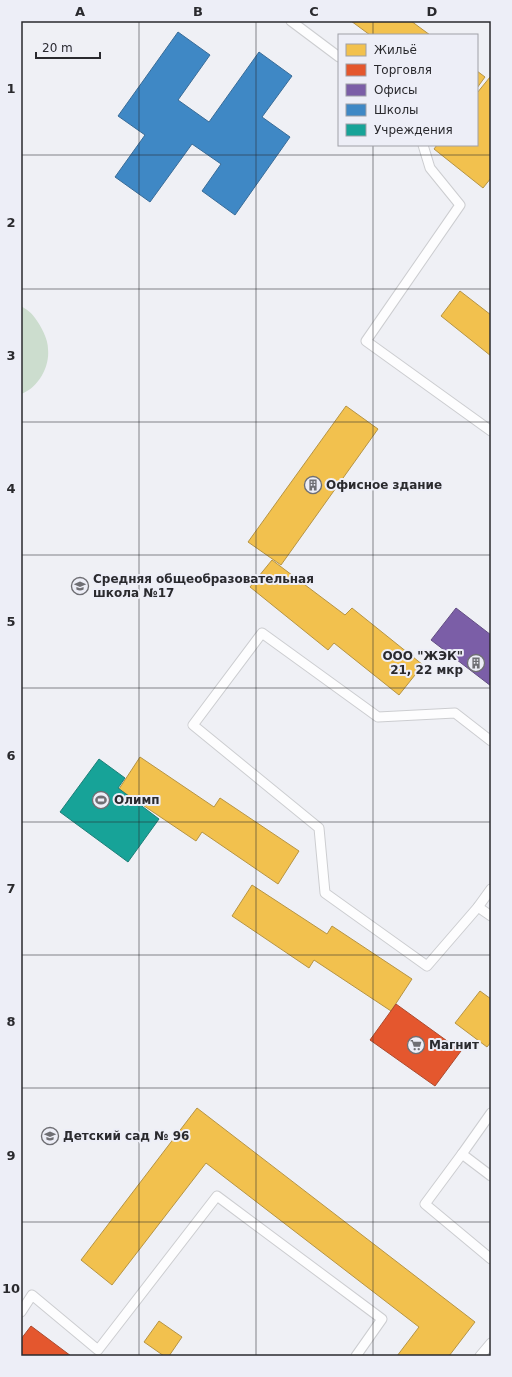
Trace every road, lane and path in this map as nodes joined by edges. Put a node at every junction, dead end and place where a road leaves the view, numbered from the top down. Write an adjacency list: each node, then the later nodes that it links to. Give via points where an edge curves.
1 (291, 21): 2 (lane)
2 (338, 56)
3 (423, 146): 4 (lane, via 430,168 460,205 366,341)
4 (491, 431)
5 (491, 742): 7 (lane, via 455,713 378,718 262,633 193,725 319,828 325,893 427,966)
6 (491, 889): 7 (lane)
7 (478, 907): 8 (lane)
8 (491, 916)
9 (491, 1114): 10 (lane)
10 (462, 1154): 11 (lane); 12 (lane, via 425,1204)
11 (491, 1176)
12 (491, 1259)
13 (21, 1312): 15 (lane, via 32,1295 98,1350 217,1196 382,1319)
14 (491, 1343): 16 (lane)
15 (356, 1356)
16 (480, 1356)

